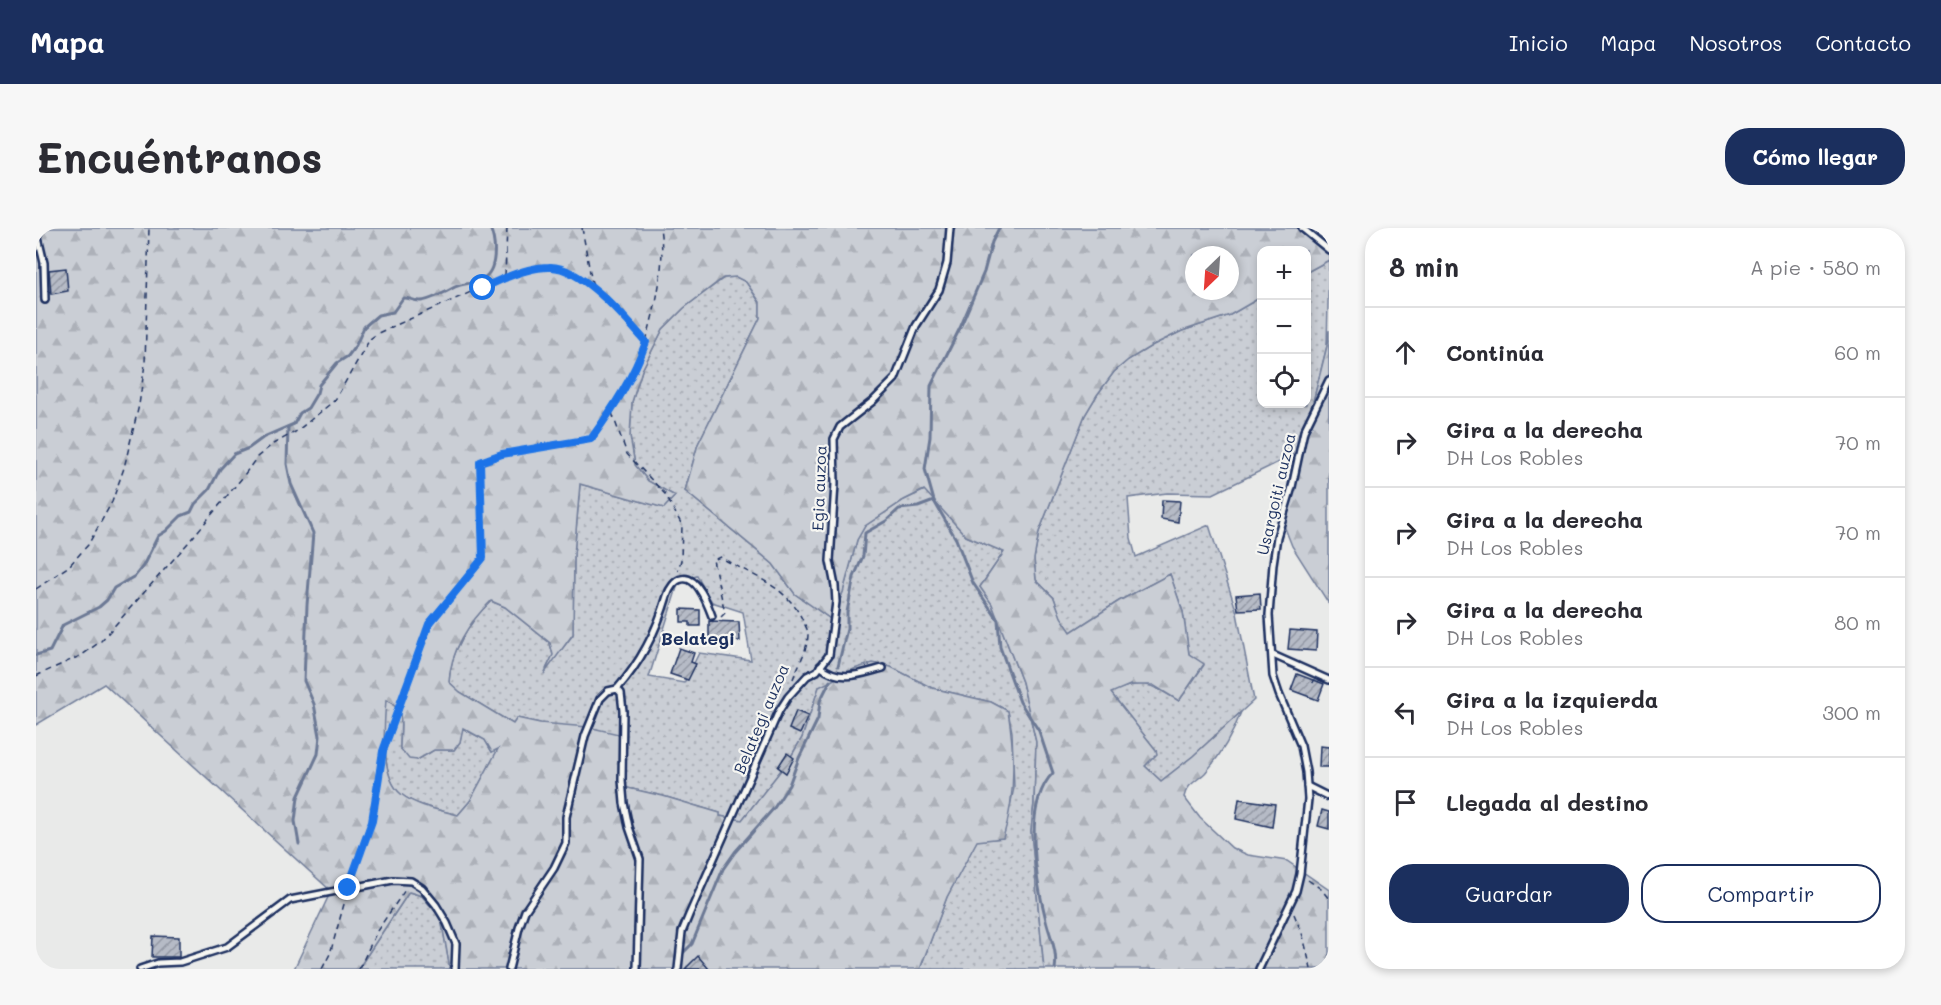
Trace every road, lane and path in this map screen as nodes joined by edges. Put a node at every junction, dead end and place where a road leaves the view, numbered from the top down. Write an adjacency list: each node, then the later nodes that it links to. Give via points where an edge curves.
1 (149, 228): 16 (path, via 146,364 124,468 107,512 88,545 69,566)
2 (507, 228): 9 (path)
3 (582, 228): 10 (path)
4 (660, 228): 12 (path, via 658,294)
5 (950, 228): 19 (lane, Egia auzoa, via 947,263 939,290 916,326 895,379 840,427 834,439 830,561 836,602 829,655)
6 (1302, 228): 8 (lane)
7 (36, 229): 11 (lane, via 44,262)
8 (1329, 250)
9 (505, 277): 10 (path, via 550,266 567,269); 21 (path, via 370,339 335,399 297,431 257,456 188,543 101,641 82,655)
10 (593, 290): 12 (path, via 614,305)
11 (45, 300)
12 (646, 342): 14 (path, via 636,370)
13 (1329, 380): 18 (lane, Usargoiti auzoa, via 1304,431 1277,537 1269,615)
14 (611, 412): 15 (path, via 627,454 664,494 682,525 681,560); 30 (path, via 591,439 502,454 480,462 483,558 429,624 383,751 372,821)
15 (674, 584): 17 (lane, via 681,579 689,580 698,588); 24 (lane, via 641,659)
16 (36, 589)
17 (712, 616): 23 (path, Belategi auzoa, via 719,618 725,613 713,560 720,557 763,579 789,598 808,633)
18 (1273, 655): 22 (lane); 26 (lane, Usargoiti auzoa, via 1273,676 1301,746)
19 (820, 666): 20 (lane, via 827,672 849,677); 25 (lane, Egia auzoa)
20 (883, 668)
21 (36, 676)
22 (1329, 680)
23 (792, 681)
24 (617, 689): 37 (lane, via 600,699 585,736 567,817 566,843 525,911); 38 (lane, via 623,711 624,803 640,859)
25 (788, 697): 39 (lane, Belategi auzoa, via 682,932)
26 (1307, 786): 27 (lane); 28 (lane, Usargoiti auzoa)
27 (1329, 797)
28 (1300, 874): 31 (path); 32 (lane, Usargoiti auzoa)
29 (411, 881): 30 (lane); 35 (path, via 377,931); 36 (lane, via 422,888 447,923 456,944)
30 (348, 888): 33 (lane, via 290,900 227,947 180,962); 34 (path, via 330,954)
31 (1329, 899)
32 (1290, 905): 40 (lane, Usargoiti auzoa); 41 (path)
33 (140, 969)
34 (322, 969)
35 (359, 969)
36 (455, 969)
37 (509, 969)
38 (637, 969)
39 (678, 969)
40 (1259, 969)
41 (1311, 969)

